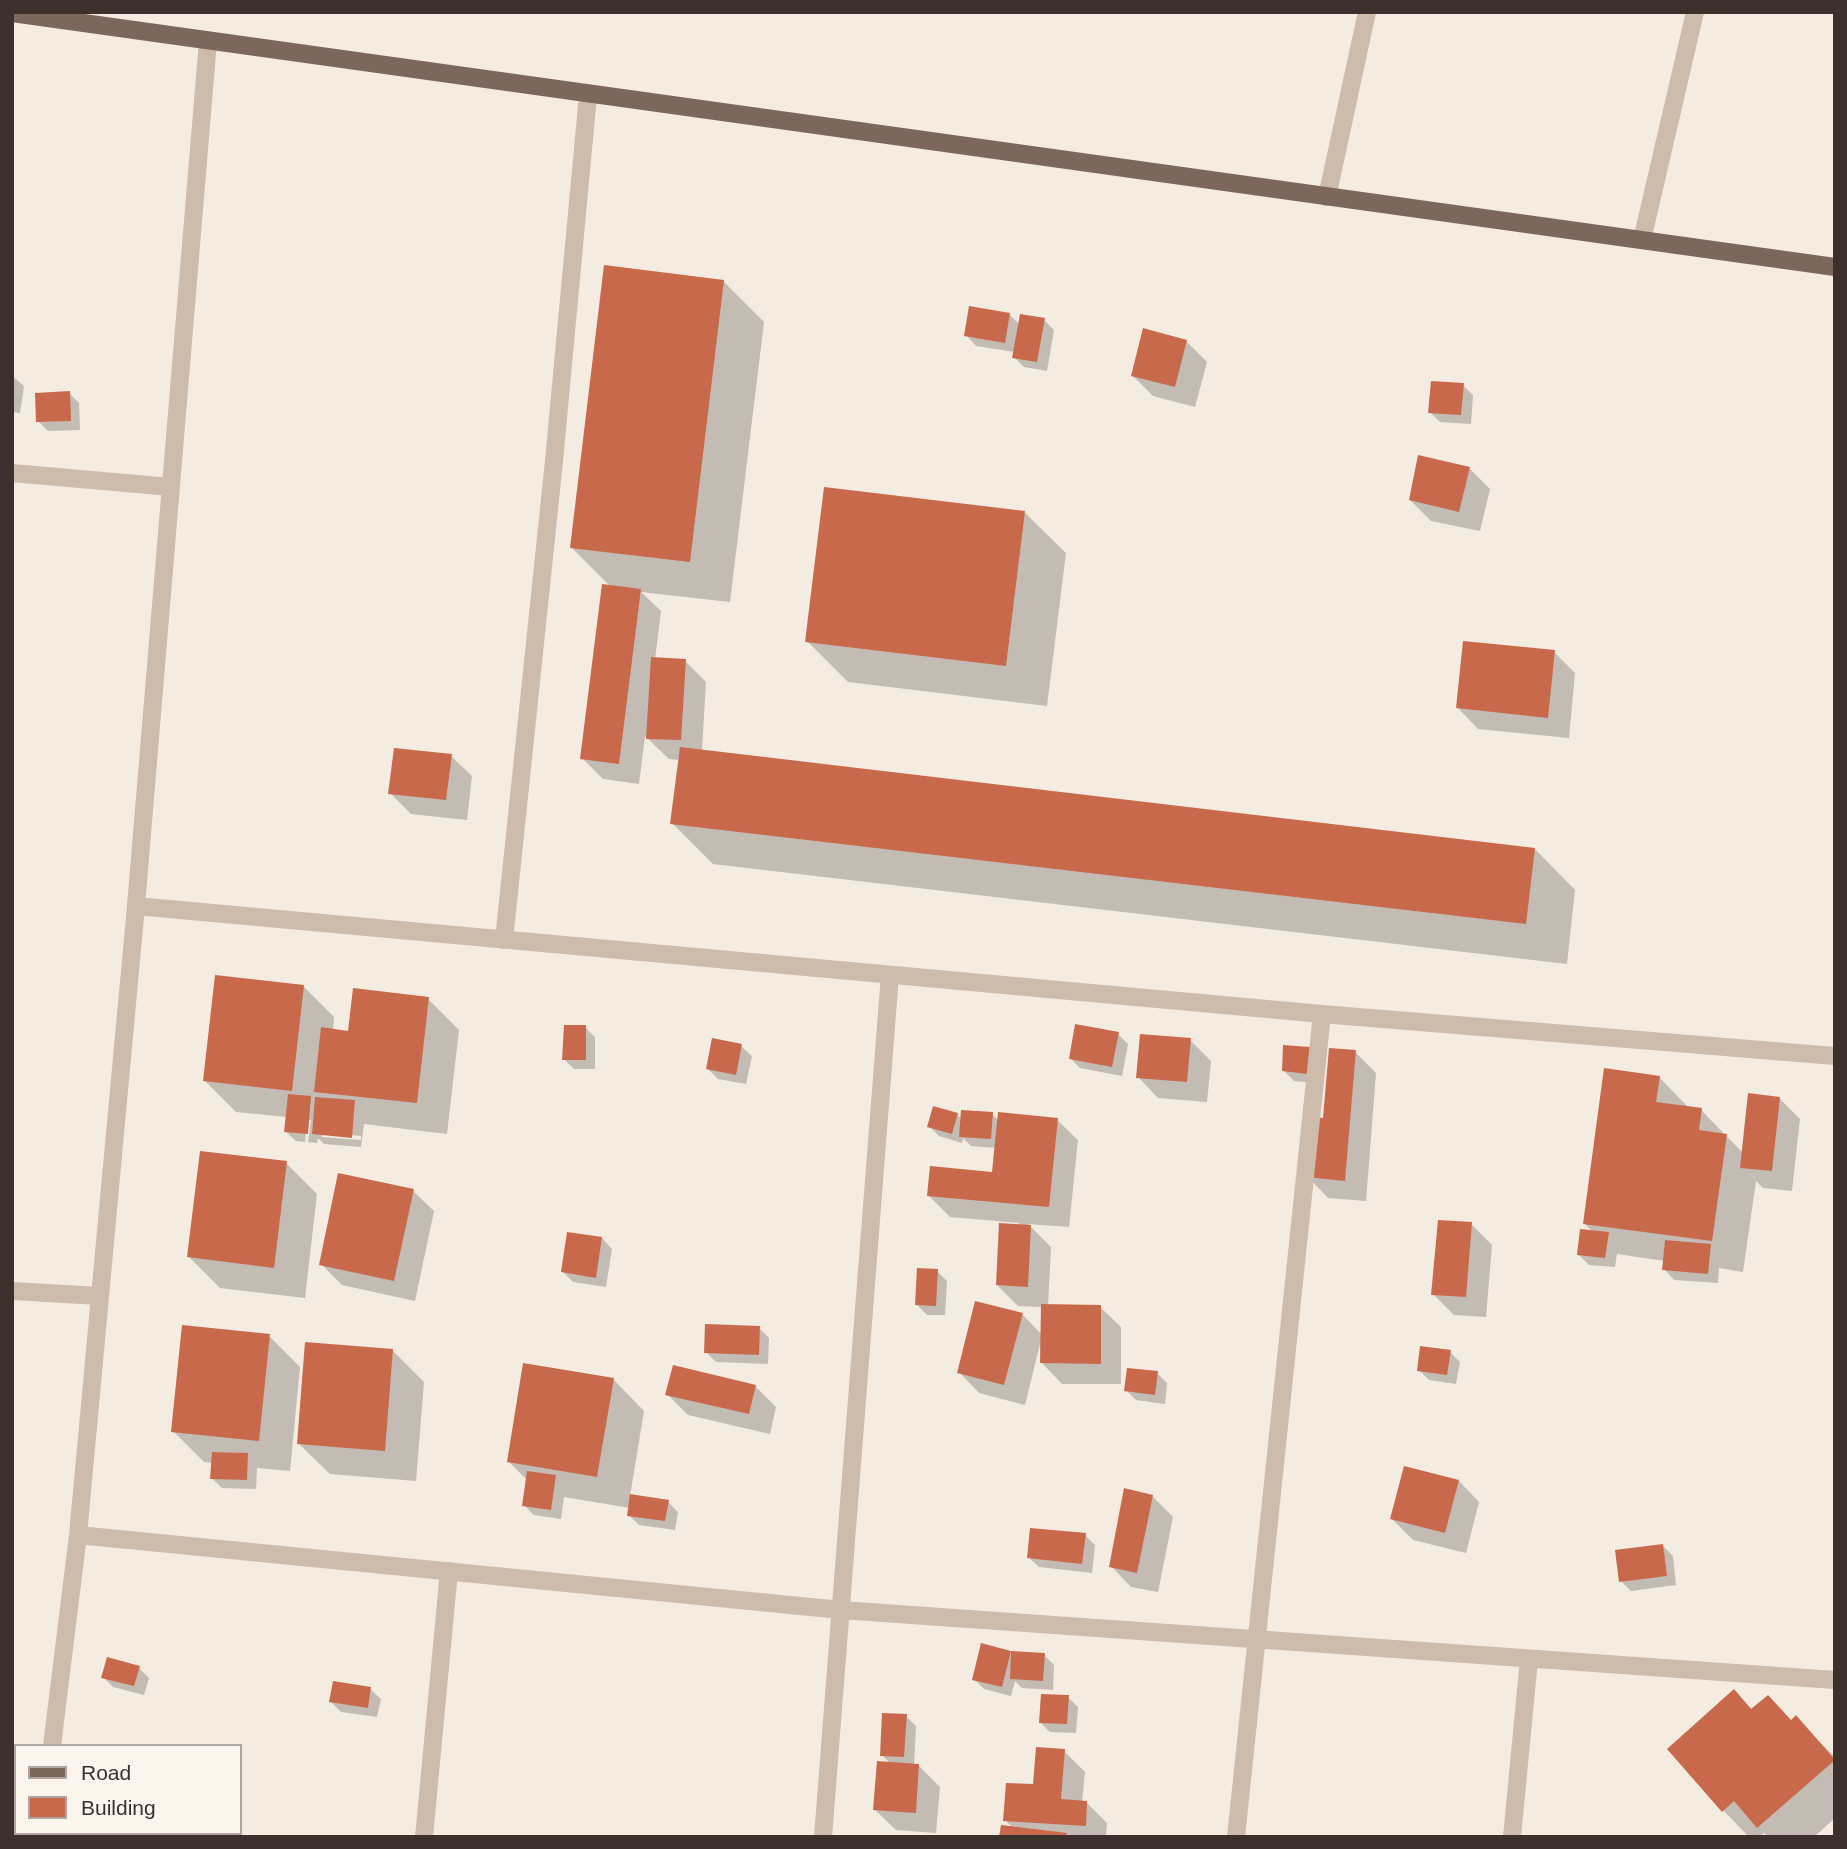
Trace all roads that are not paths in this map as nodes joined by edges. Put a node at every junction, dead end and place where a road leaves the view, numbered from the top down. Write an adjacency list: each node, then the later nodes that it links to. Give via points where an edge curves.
1 (1367, 12): 6 (street)
2 (1695, 12): 7 (street)
3 (12, 13): 4 (main road)
4 (208, 41): 5 (main road); 10 (street)
5 (588, 95): 6 (main road); 12 (street)
6 (1327, 197): 7 (main road)
7 (1642, 240): 8 (main road)
8 (1835, 267)
9 (12, 473): 10 (street)
10 (171, 486): 11 (street)
11 (136, 906): 12 (street); 17 (street)
12 (504, 940): 13 (street)
13 (890, 975): 14 (street); 20 (street)
14 (1322, 1014): 15 (street); 21 (street)
15 (1835, 1056)
16 (12, 1292): 17 (street)
17 (99, 1296): 18 (street)
18 (78, 1535): 19 (street); 24 (street)
19 (449, 1571): 20 (street); 25 (street)
20 (841, 1610): 21 (street); 26 (street)
21 (1258, 1641): 22 (street); 27 (street)
22 (1529, 1659): 23 (street); 28 (street)
23 (1835, 1680)
24 (52, 1744)
25 (424, 1837)
26 (823, 1837)
27 (1236, 1837)
28 (1512, 1837)

